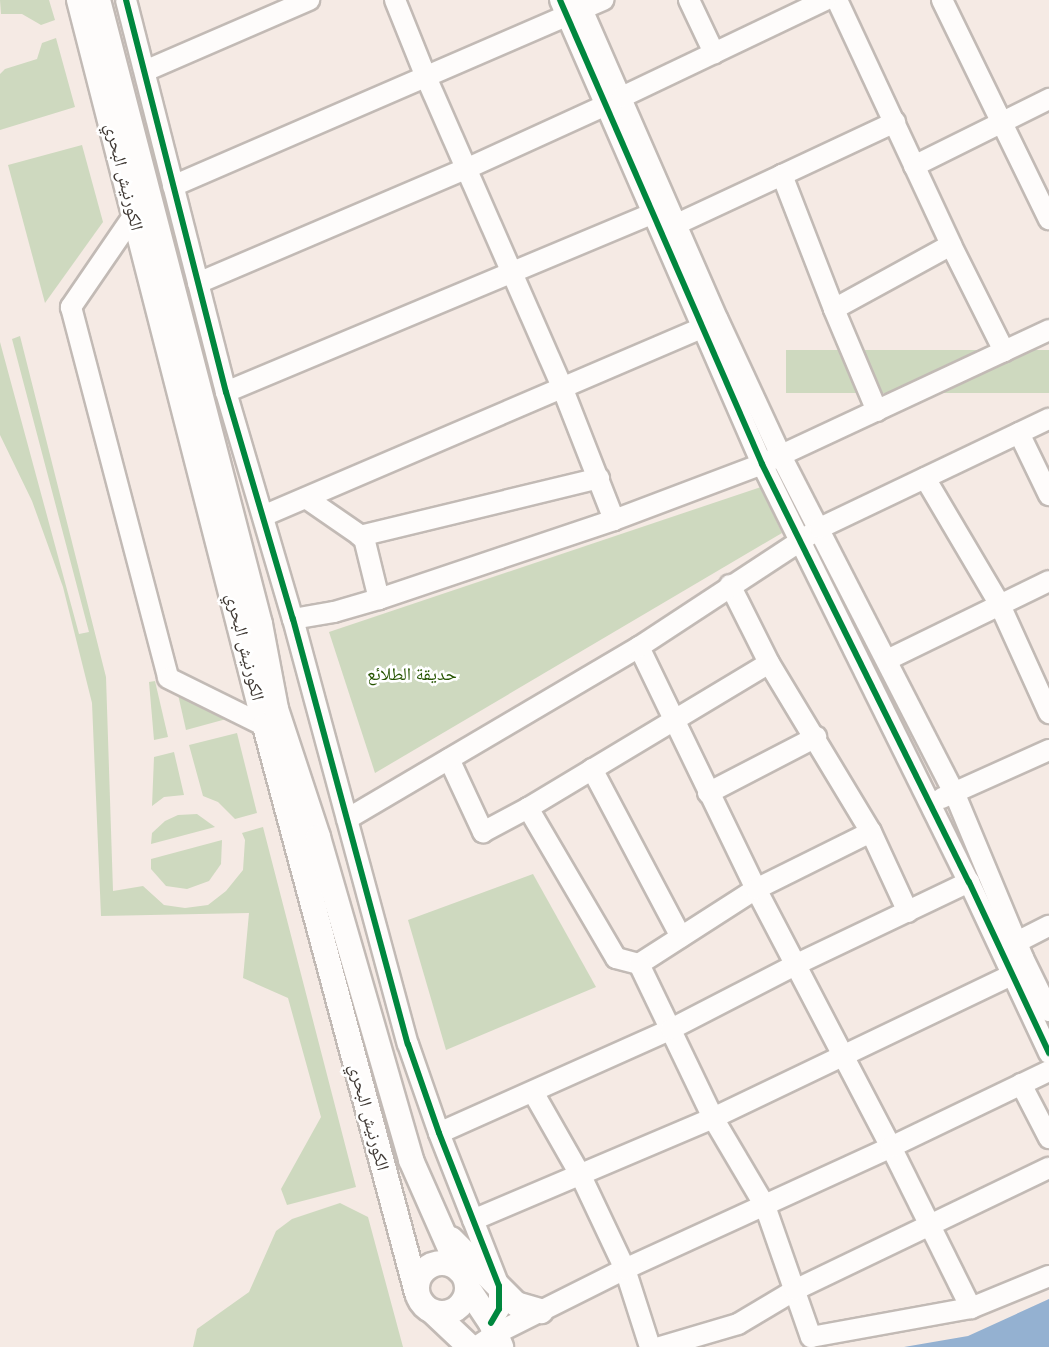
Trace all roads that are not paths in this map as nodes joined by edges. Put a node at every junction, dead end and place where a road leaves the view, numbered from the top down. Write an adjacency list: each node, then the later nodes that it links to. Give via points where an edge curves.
1 (79, 0): 24 (main road, الكورنيش البحري)
2 (98, 0): 95 (main road, الكورنيش البحري, via 260,624 276,709 318,837 411,1160)
3 (126, 0): 13 (street)
4 (309, 0): 13 (street)
5 (395, 0): 14 (street)
6 (603, 0): 11 (street)
7 (689, 0): 12 (street)
8 (825, 0): 12 (street)
9 (837, 0): 17 (street)
10 (942, 0): 18 (street)
11 (572, 6): 14 (street); 16 (street)
12 (714, 53): 16 (street)
13 (145, 71): 22 (street)
14 (426, 77): 20 (street); 22 (street)
15 (1049, 99): 18 (street)
16 (614, 101): 20 (street); 23 (street); 26 (street)
17 (895, 122): 19 (street); 21 (street)
18 (1000, 123): 19 (street); 25 (street)
19 (914, 166): 27 (street)
20 (468, 168): 28 (street); 29 (street)
21 (782, 175): 26 (street); 30 (street)
22 (173, 186): 29 (street)
23 (653, 213): 28 (street); 31 (street)
24 (134, 215): 60 (main road, الكورنيش البحري); 60 (street, via 71,307 168,678)
25 (1049, 219)
26 (677, 224): 39 (street)
27 (951, 245): 30 (street); 33 (street)
28 (513, 273): 34 (street); 35 (street)
29 (198, 283): 35 (street)
30 (834, 309): 36 (street)
31 (701, 328): 34 (street); 40 (street)
32 (1049, 330): 33 (street)
33 (1004, 351): 36 (street)
34 (562, 387): 41 (street); 44 (street)
35 (226, 392): 45 (street)
36 (877, 411): 39 (street)
37 (1049, 419): 38 (street)
38 (1019, 433): 42 (street); 43 (street)
39 (781, 456): 40 (street); 47 (street)
40 (762, 464): 46 (street); 49 (street)
41 (599, 478): 46 (street); 48 (street)
42 (925, 478): 47 (street); 53 (street)
43 (1049, 495)
44 (306, 498): 45 (street); 48 (street)
45 (263, 516): 54 (street)
46 (614, 520): 52 (street)
47 (820, 528): 49 (street); 56 (street)
48 (360, 536): 52 (street, via 364,538)
49 (798, 541): 51 (street); 67 (street)
50 (1049, 581): 53 (street)
51 (730, 585): 55 (street); 57 (street)
52 (379, 599): 54 (street)
53 (999, 603): 56 (street); 58 (street)
54 (292, 619): 69 (street)
55 (639, 647): 59 (street); 63 (street)
56 (887, 660): 65 (street)
57 (769, 663): 59 (street); 61 (street)
58 (1049, 713)
59 (672, 720): 64 (street); 66 (street)
60 (265, 726): 102 (main road, الكورنيش البحري)
61 (816, 737): 66 (street); 70 (street)
62 (1049, 750): 65 (street)
63 (449, 759): 68 (street, via 483,832); 69 (street)
64 (592, 769): 68 (street); 75 (street)
65 (954, 792): 67 (street); 76 (street)
66 (708, 793): 72 (street)
67 (930, 804): 71 (street)
68 (528, 808): 77 (street, via 616,958)
69 (347, 819): 88 (street, via 408,1044)
70 (871, 832): 72 (street); 73 (street)
71 (969, 882): 73 (street); 79 (street)
72 (756, 889): 75 (street); 78 (street)
73 (908, 912): 78 (street)
74 (1049, 926): 76 (street)
75 (681, 937): 77 (street)
76 (1017, 942): 80 (street)
77 (639, 964): 81 (street)
78 (797, 964): 81 (street); 83 (street)
79 (1012, 975): 82 (street); 83 (street)
80 (1049, 1011)
81 (671, 1029): 86 (street); 87 (street)
82 (1049, 1053)
83 (842, 1056): 87 (street); 90 (street)
84 (1049, 1071): 85 (street)
85 (1021, 1084): 89 (street); 90 (street)
86 (533, 1092): 88 (street); 92 (street)
87 (713, 1118): 92 (street); 93 (street)
88 (439, 1133): 94 (street)
89 (1049, 1138)
90 (891, 1148): 93 (street); 96 (street)
91 (1049, 1168): 96 (street)
92 (581, 1176): 94 (street); 97 (street)
93 (765, 1206): 97 (street); 101 (street)
94 (473, 1220): 100 (street)
95 (440, 1228): 99 (main road, الكورنيش البحري); 100 (main road)
96 (929, 1228): 101 (street); 103 (street)
97 (625, 1269): 104 (street); 109 (street)
98 (1049, 1276): 103 (street)
99 (463, 1279): 102 (main road, via 444,1264 426,1269 420,1275); 105 (main road, via 460,1305 443,1313); 106 (main road, الكورنيش البحري)
100 (499, 1286): 104 (main road, via 520,1306); 106 (street)
101 (795, 1290): 103 (street, via 811,1337); 110 (street, via 738,1324)
102 (417, 1293): 105 (main road)
103 (971, 1308)
104 (541, 1311): 106 (street)
105 (433, 1312): 107 (main road)
106 (496, 1334): 108 (street)
107 (470, 1347)
108 (476, 1347)
109 (650, 1347)
110 (660, 1347)

